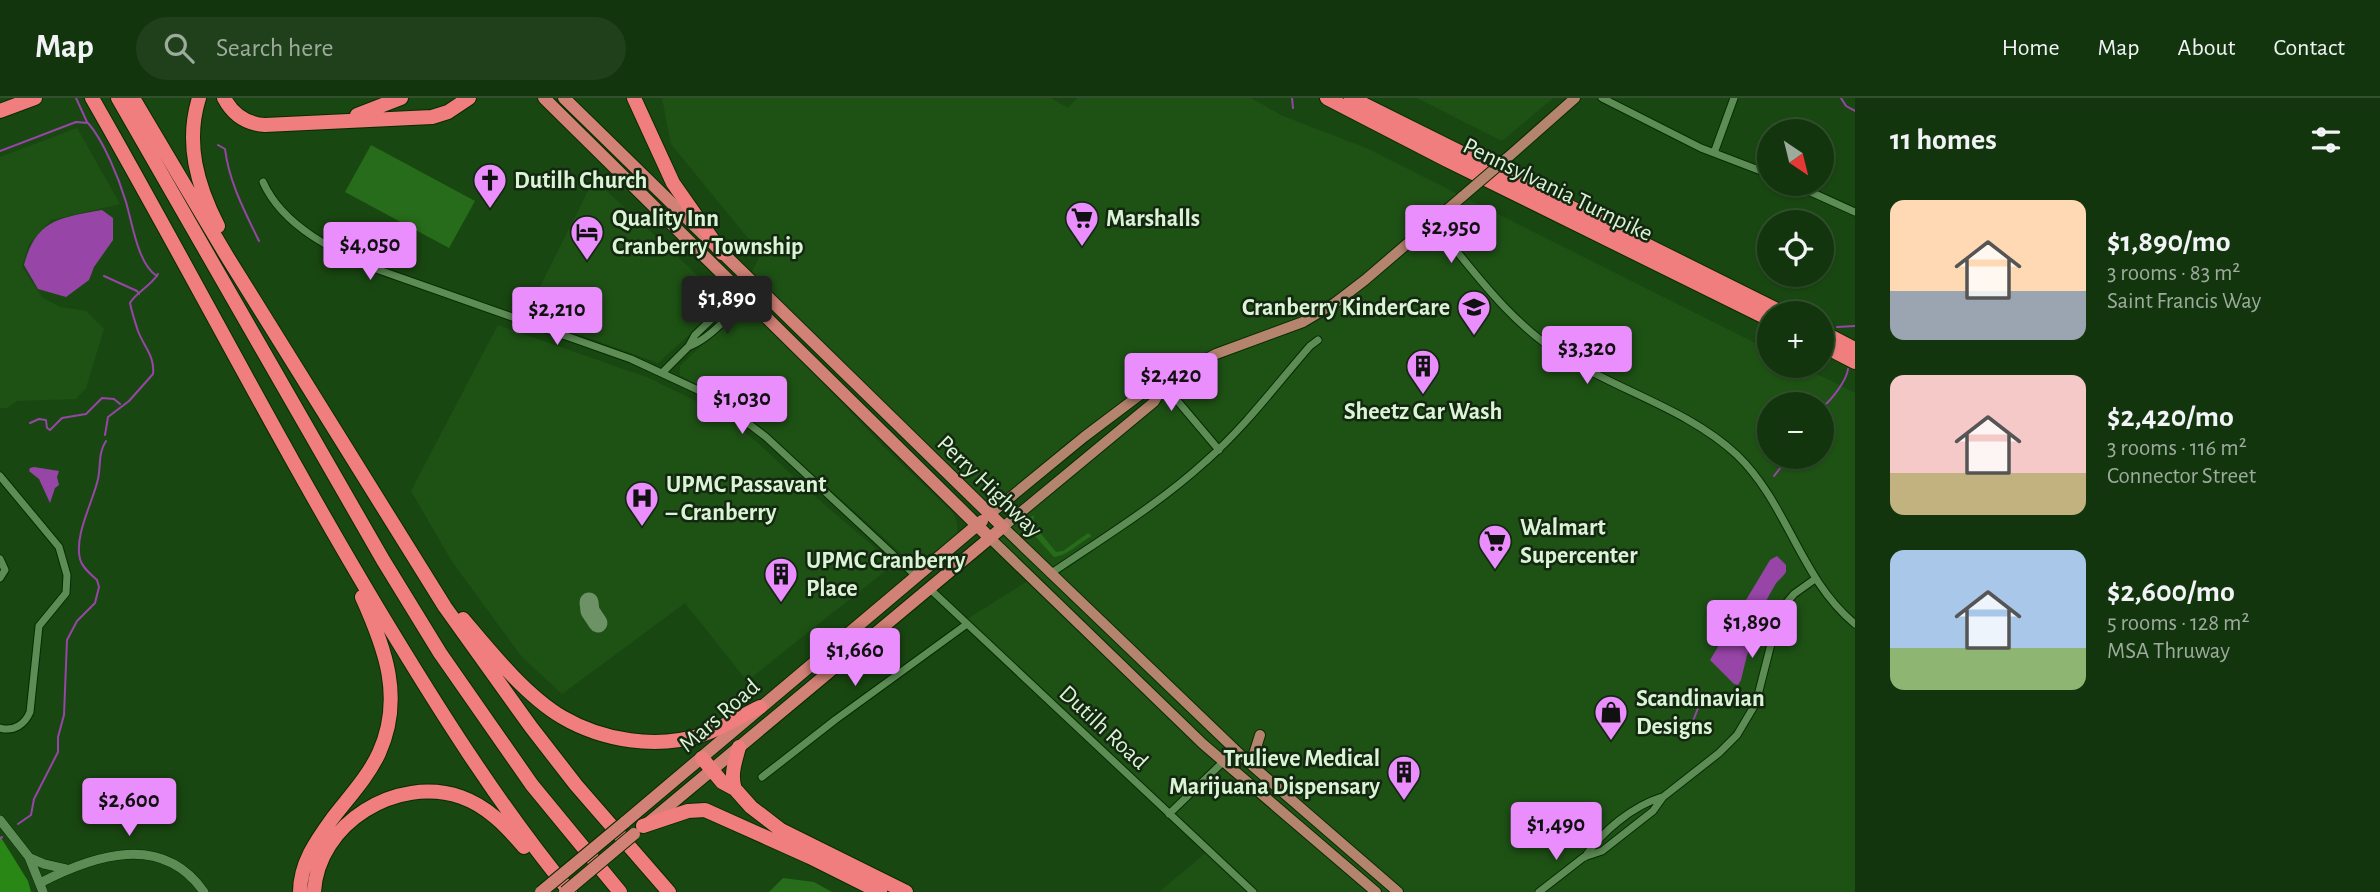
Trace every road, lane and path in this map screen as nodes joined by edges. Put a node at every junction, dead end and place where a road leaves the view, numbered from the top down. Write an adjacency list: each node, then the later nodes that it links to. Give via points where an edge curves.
1 (12, 98): 18 (highway)
2 (35, 98): 19 (highway)
3 (92, 98): 46 (highway)
4 (118, 98): 78 (highway, via 440,653 532,785)
5 (133, 98): 31 (highway)
6 (199, 98): 31 (highway, via 192,134 197,173 215,220)
7 (224, 98): 20 (highway, via 236,114 253,123)
8 (401, 98): 20 (highway, via 368,112)
9 (469, 98): 20 (highway, via 432,117)
10 (544, 98): 29 (highway, Perry Highway)
11 (564, 98): 27 (highway, Perry Highway)
12 (634, 98): 27 (highway, via 673,183)
13 (1327, 98): 32 (highway, Pennsylvania Turnpike)
14 (1351, 98): 30 (highway, Pennsylvania Turnpike)
15 (1575, 98): 26 (main road, bridge)
16 (1602, 98): 21 (street)
17 (1734, 98): 21 (street)
18 (0, 102)
19 (0, 111)
20 (314, 123)
21 (1714, 153): 22 (street)
22 (1757, 169)
23 (263, 182): 38 (street, via 272,200 290,218 351,258)
24 (1820, 196): 25 (street)
25 (1855, 212)
26 (1433, 222): 39 (main road, via 1324,310 1206,359); 52 (street, via 1507,310 1551,349 1704,430 1739,457 1769,494)
27 (722, 253): 28 (highway, Perry Highway)
28 (751, 282): 29 (street); 42 (highway, Perry Highway)
29 (743, 294): 38 (street, via 701,342 689,346); 43 (highway, Perry Highway)
30 (1759, 301)
31 (262, 311): 48 (highway)
32 (1757, 313)
33 (1834, 338): 35 (highway)
34 (1318, 340): 40 (street)
35 (1855, 349)
36 (1834, 351): 37 (highway)
37 (1855, 362)
38 (663, 372): 50 (street, via 749,424)
39 (1164, 385): 40 (street); 42 (main road, via 1145,391); 44 (main road, via 1154,402)
40 (1219, 450): 49 (street, via 1163,497)
41 (0, 476): 57 (street, via 59,547 66,593 40,626 27,720 17,727)
42 (989, 515): 43 (highway, Mars Road); 44 (highway, Perry Highway)
43 (976, 526): 45 (highway, Perry Highway); 50 (highway, Mars Road)
44 (1003, 527): 45 (highway, Mars Road); 49 (main road, Perry Highway)
45 (990, 538): 53 (highway, Mars Road); 62 (main road, Perry Highway)
46 (341, 548): 74 (highway, via 385,653 392,694 390,716 369,770 314,846); 77 (highway, via 481,772)
47 (0, 559): 51 (street, via 5,570)
48 (420, 566): 56 (highway, via 521,683 561,717 597,733 632,741 678,740 704,734); 79 (highway, via 531,727)
49 (1051, 574): 60 (main road, Perry Highway)
50 (916, 576): 56 (highway, Mars Road)
51 (0, 578)
52 (1815, 579): 55 (street); 85 (street, via 1789,598 1780,613 1759,693 1743,728 1719,753 1663,797 1646,802 1621,821)
53 (930, 589): 54 (street, Dutilh Road); 59 (highway, Mars Road)
54 (967, 624): 65 (street); 67 (street, Dutilh Road)
55 (1855, 624)
56 (760, 707): 61 (highway, Mars Road)
57 (0, 728)
58 (1261, 735): 64 (main road, via 1254,754)
59 (739, 747): 63 (highway, Mars Road); 66 (highway, via 733,769)
60 (1235, 750): 62 (street); 64 (main road, Perry Highway)
61 (702, 758): 63 (highway); 76 (highway, Mars Road, bridge)
62 (1223, 762): 67 (street); 83 (main road, Perry Highway)
63 (712, 770): 66 (highway); 69 (highway, Mars Road)
64 (1259, 772): 84 (main road, Perry Highway)
65 (762, 777)
66 (735, 789): 81 (highway, via 781,830)
67 (1169, 814): 82 (street, Dutilh Road)
68 (0, 820): 70 (street)
69 (639, 830): 77 (highway, Mars Road, bridge); 80 (highway, via 688,811 705,810)
70 (29, 857): 71 (street); 72 (street)
71 (68, 870): 72 (street); 73 (street, via 108,856 135,853 183,870)
72 (41, 887)
73 (204, 892)
74 (300, 892)
75 (314, 892): 77 (highway, via 320,862 344,827 378,803 422,791 451,794 486,810)
76 (541, 892)
77 (566, 892)
78 (620, 892)
79 (669, 892)
80 (880, 892)
81 (905, 892)
82 (1253, 892)
83 (1376, 892)
84 (1398, 892)
85 (1539, 892)

